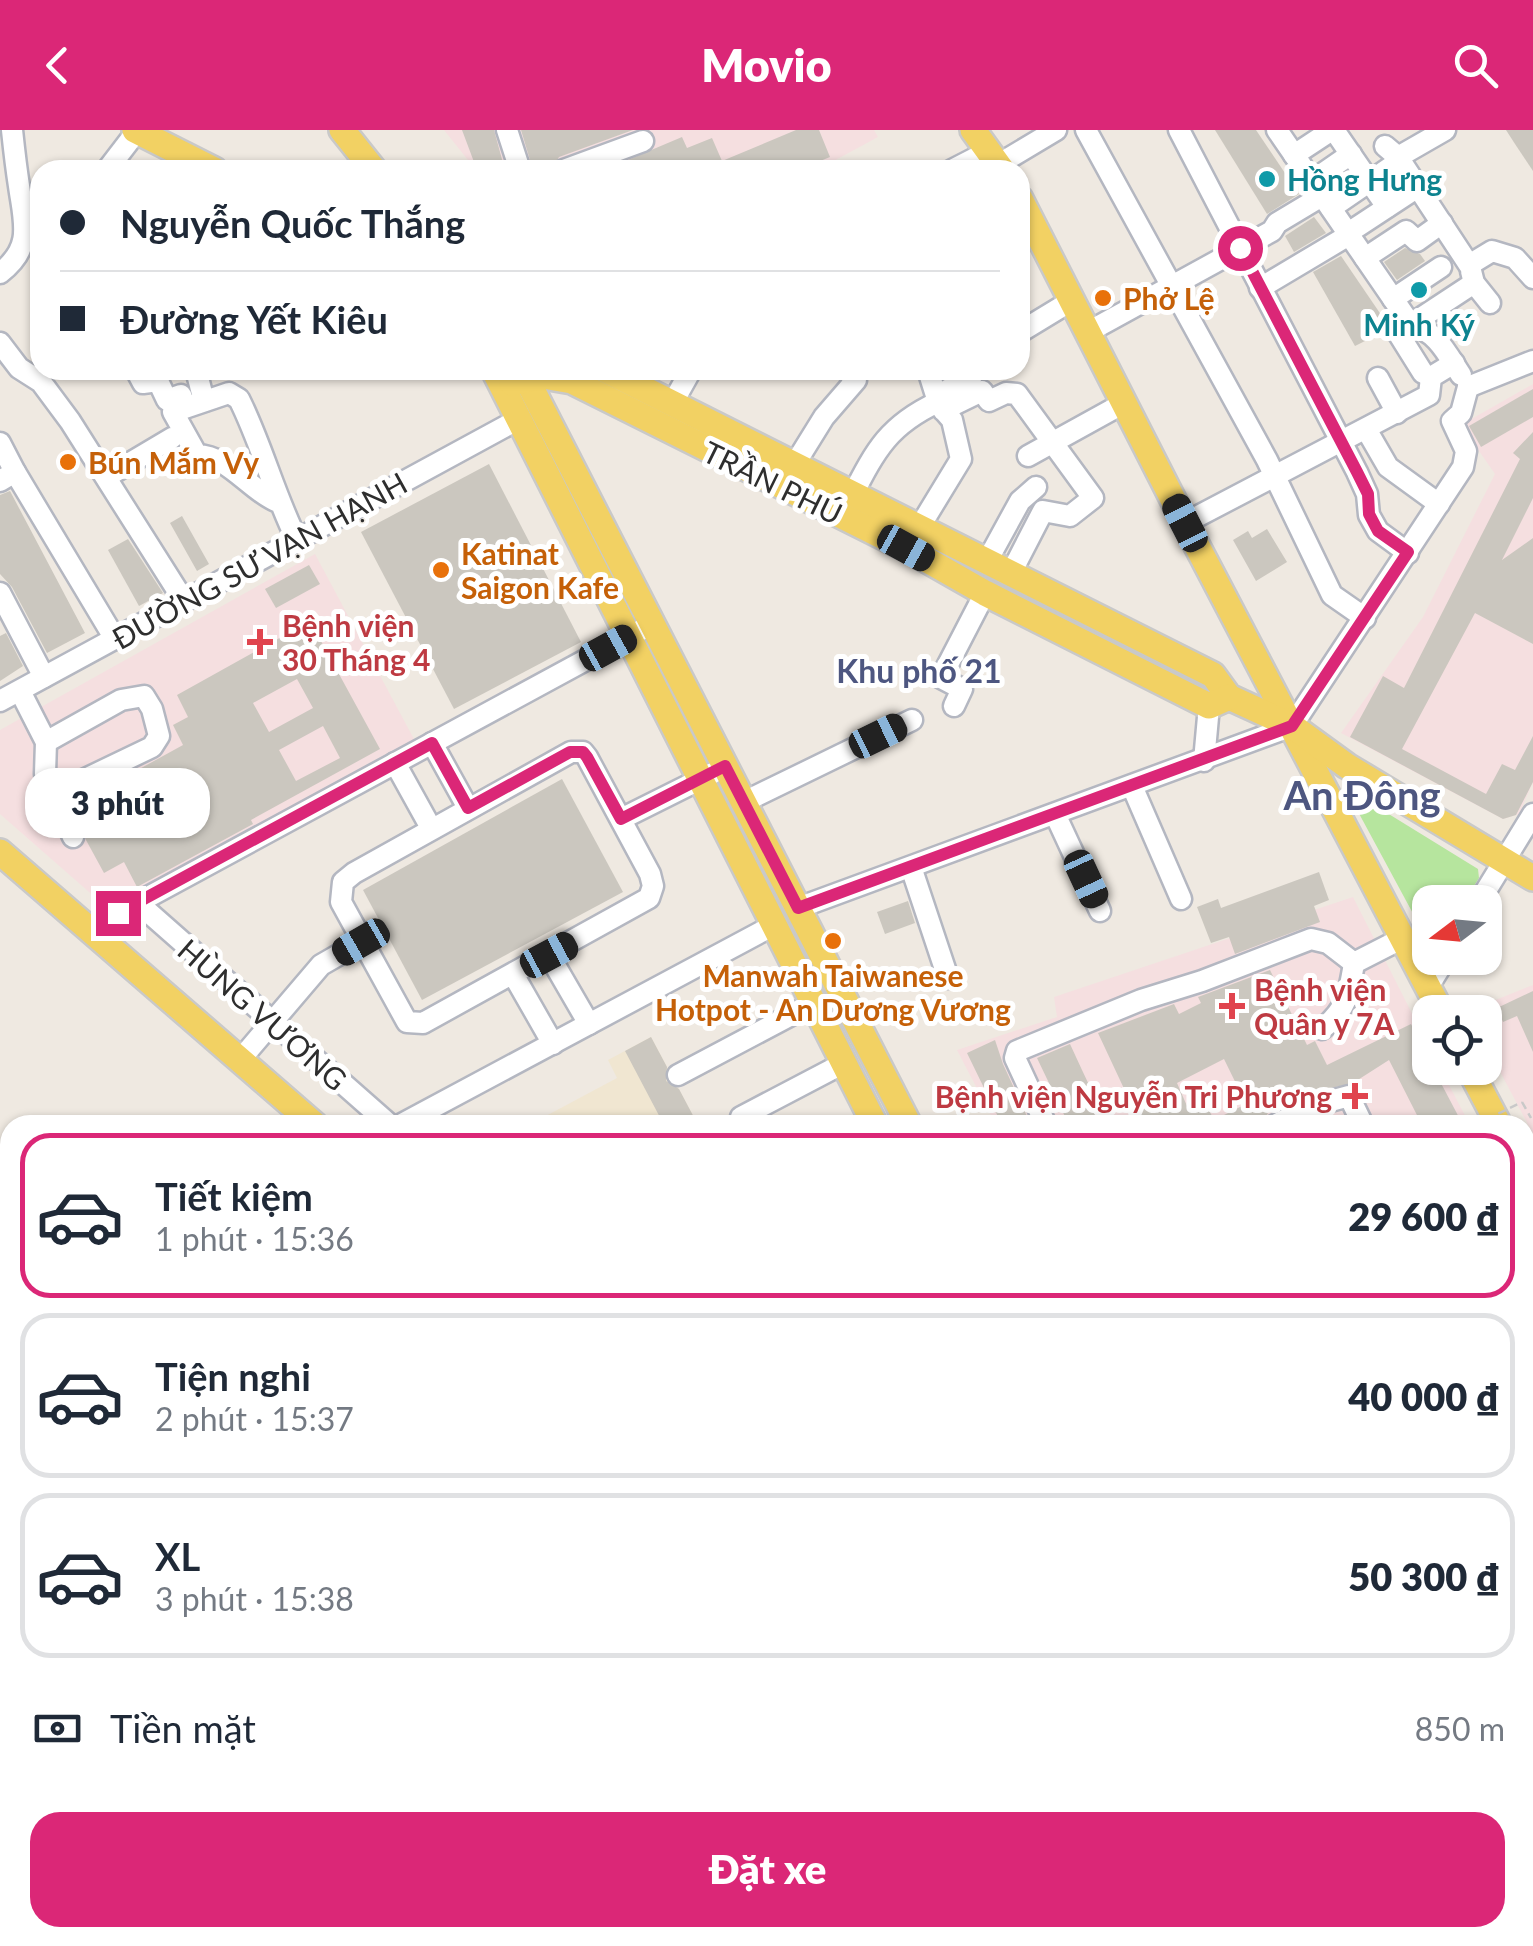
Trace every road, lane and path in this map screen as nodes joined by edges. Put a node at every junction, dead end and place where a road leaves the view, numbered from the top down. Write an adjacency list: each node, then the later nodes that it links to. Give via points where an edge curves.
1 (12, 130): 29 (street)
2 (342, 130): 18 (main road)
3 (507, 130): 19 (street)
4 (972, 130): 21 (main road)
5 (1056, 130): 22 (street)
6 (1086, 130): 38 (street)
7 (1179, 130): 32 (street)
8 (1276, 130): 14 (street)
9 (1333, 130): 13 (street); 14 (street)
10 (1445, 130): 15 (street)
11 (136, 131): 16 (street); 17 (main road)
12 (643, 140): 20 (street)
13 (1351, 154): 23 (street); 25 (street)
14 (1294, 155): 25 (street)
15 (1395, 155): 23 (street); 24 (street)
16 (114, 160)
17 (194, 160)
18 (366, 160)
19 (517, 160)
20 (590, 160)
21 (991, 160)
22 (1001, 160)
23 (1370, 181): 25 (street); 26 (street)
24 (1418, 187): 26 (street); 27 (street)
25 (1322, 195): 31 (street); 32 (street)
26 (1387, 208): 31 (street)
27 (1436, 215): 33 (street, via 1417,242 1406,231); 36 (street)
28 (1030, 219): 41 (main road)
29 (30, 223)
30 (30, 230): 35 (street)
31 (1348, 234): 33 (street); 39 (street)
32 (1240, 248): 38 (street); 39 (street)
33 (1365, 258): 40 (street)
34 (1441, 267): 40 (street)
35 (0, 273)
36 (1471, 274): 37 (street, via 1492,251 1515,258); 42 (street); 43 (street)
37 (1533, 278)
38 (1171, 284): 45 (street); 78 (street)
39 (1260, 288): 72 (street)
40 (1393, 299): 43 (street)
41 (1072, 301): 44 (street); 45 (main road)
42 (1490, 303)
43 (1411, 325): 48 (street, via 1439,340); 49 (street, via 1398,334)
44 (1030, 326)
45 (1088, 332): 63 (main road)
46 (0, 342): 50 (street)
47 (1533, 360): 61 (street)
48 (1454, 364): 61 (street); 68 (street, via 1431,376 1429,395)
49 (1423, 373)
50 (30, 375)
51 (1378, 378): 68 (street)
52 (37, 380): 77 (street)
53 (141, 380): 64 (street, via 158,381 168,400 182,395)
54 (195, 380): 64 (street)
55 (513, 380): 67 (main road)
56 (568, 380): 82 (main road, TRẦN PHÚ)
57 (625, 380): 65 (main road, TRẦN PHÚ)
58 (686, 380): 65 (street)
59 (851, 380): 75 (street)
60 (958, 380): 62 (street)
61 (1468, 387): 81 (street, via 1452,421 1466,451 1463,468)
62 (941, 401): 66 (street); 71 (street, via 982,391 989,401 1017,394); 82 (street, via 896,427); 85 (street, via 961,459)
63 (1124, 403): 71 (street); 83 (main road)
64 (194, 404): 80 (street, via 230,393 240,399); 80 (street, via 172,412 196,456 226,464)
65 (672, 404): 75 (main road, TRẦN PHÚ)
66 (911, 408)
67 (530, 413): 84 (main road); 86 (street, ĐƯỜNG SƯ VẠN HẠNH)
68 (1397, 413): 69 (street)
69 (1366, 429): 72 (street); 81 (street, via 1388,467)
70 (172, 438): 77 (street)
71 (1052, 441): 74 (street); 88 (street, via 1093,498 1070,516 1044,510)
72 (1341, 442): 78 (street); 87 (street, via 1378,531)
73 (0, 444): 76 (street)
74 (1028, 456)
75 (793, 467): 82 (main road, TRẦN PHÚ)
76 (8, 476): 96 (street)
77 (108, 476): 91 (street)
78 (1274, 477): 83 (street); 93 (street, via 1332,595)
79 (1036, 487): 88 (street, via 1020,501)
80 (278, 502): 86 (street)
81 (1439, 504): 87 (street)
82 (847, 506): 85 (main road, TRẦN PHÚ); 89 (main road, TRẦN PHÚ)
83 (1185, 523): 103 (main road)
84 (588, 528): 94 (main road); 95 (main road)
85 (918, 528): 88 (main road, TRẦN PHÚ)
86 (296, 540): 91 (street, ĐƯỜNG SƯ VẠN HẠNH)
87 (1408, 552): 93 (street)
88 (998, 569): 100 (main road, TRẦN PHÚ, via 1213,675)
89 (986, 592): 100 (main road, TRẦN PHÚ); 101 (street, via 941,678 962,689)
90 (0, 593): 92 (street)
91 (184, 601): 96 (street, ĐƯỜNG SƯ VẠN HẠNH)
92 (6, 618): 97 (street)
93 (1365, 618): 103 (street)
94 (652, 624): 95 (street); 108 (main road)
95 (628, 637): 105 (street); 109 (main road)
96 (115, 639): 97 (street, ĐƯỜNG SƯ VẠN HẠNH)
97 (44, 677): 98 (street, ĐƯỜNG SƯ VẠN HẠNH)
98 (20, 691): 99 (street, ĐƯỜNG SƯ VẠN HẠNH); 104 (street)
99 (0, 701)
100 (1219, 702): 103 (main road, TRẦN PHÚ); 106 (street)
101 (954, 706)
102 (912, 720): 112 (street)
103 (1292, 726): 106 (street); 120 (main road, TRẦN PHÚ); 130 (main road)
104 (46, 742): 111 (street); 111 (street, via 121,700 144,696 158,736 152,747)
105 (432, 743): 107 (street); 113 (street)
106 (1204, 761): 110 (street)
107 (395, 763): 117 (street); 125 (street)
108 (725, 766): 109 (street); 112 (main road)
109 (700, 779): 116 (street); 128 (main road)
110 (1132, 786): 114 (street); 124 (street)
111 (52, 795): 118 (street)
112 (744, 802): 126 (main road)
113 (468, 808): 116 (street, via 578,751); 117 (street)
114 (1056, 814): 121 (street); 127 (street)
115 (1533, 814): 120 (street)
116 (621, 819): 132 (street, via 652,880 649,898)
117 (431, 828): 131 (street, via 344,882 341,902)
118 (73, 837)
119 (0, 852): 129 (main road, HÙNG VƯƠNG)
120 (1505, 859): 122 (main road, TRẦN PHÚ); 123 (street)
121 (910, 867): 126 (street); 136 (street)
122 (1533, 878)
123 (1489, 885)
124 (1181, 899)
125 (138, 903): 129 (street); 141 (street, HÙNG VƯƠNG)
126 (798, 908): 128 (main road); 138 (main road)
127 (1100, 911)
128 (774, 926): 140 (main road); 142 (street)
129 (89, 929): 145 (main road, HÙNG VƯƠNG)
130 (1403, 938): 133 (street); 137 (main road)
131 (361, 942): 134 (street, via 412,1024); 141 (street, via 321,965)
132 (549, 955): 134 (street); 142 (street)
133 (1354, 963): 143 (street, via 1340,1015); 155 (street, via 1311,939 1017,1051)
134 (513, 974): 144 (street)
135 (1435, 975): 137 (street)
136 (948, 978)
137 (1428, 987): 139 (main road)
138 (840, 989): 140 (main road); 154 (main road)
139 (1432, 995)
140 (814, 1002): 146 (main road); 147 (street)
141 (272, 1022): 145 (street); 150 (street, HÙNG VƯƠNG)
142 (589, 1024): 144 (street)
143 (1322, 1029)
144 (553, 1044): 151 (street)
145 (240, 1060): 149 (main road, HÙNG VƯƠNG)
146 (844, 1063): 152 (street); 153 (main road)
147 (678, 1075)
148 (1479, 1085): 158 (main road)
149 (303, 1115)
150 (379, 1115)
151 (419, 1115)
152 (746, 1115)
153 (870, 1115)
154 (904, 1115)
155 (1041, 1115)
156 (1294, 1115): 157 (street, via 1349,1096)
157 (1358, 1115)
158 (1494, 1115)
159 (1495, 1115): 160 (path, bridge, via 1522,1102)
160 (1529, 1115)

